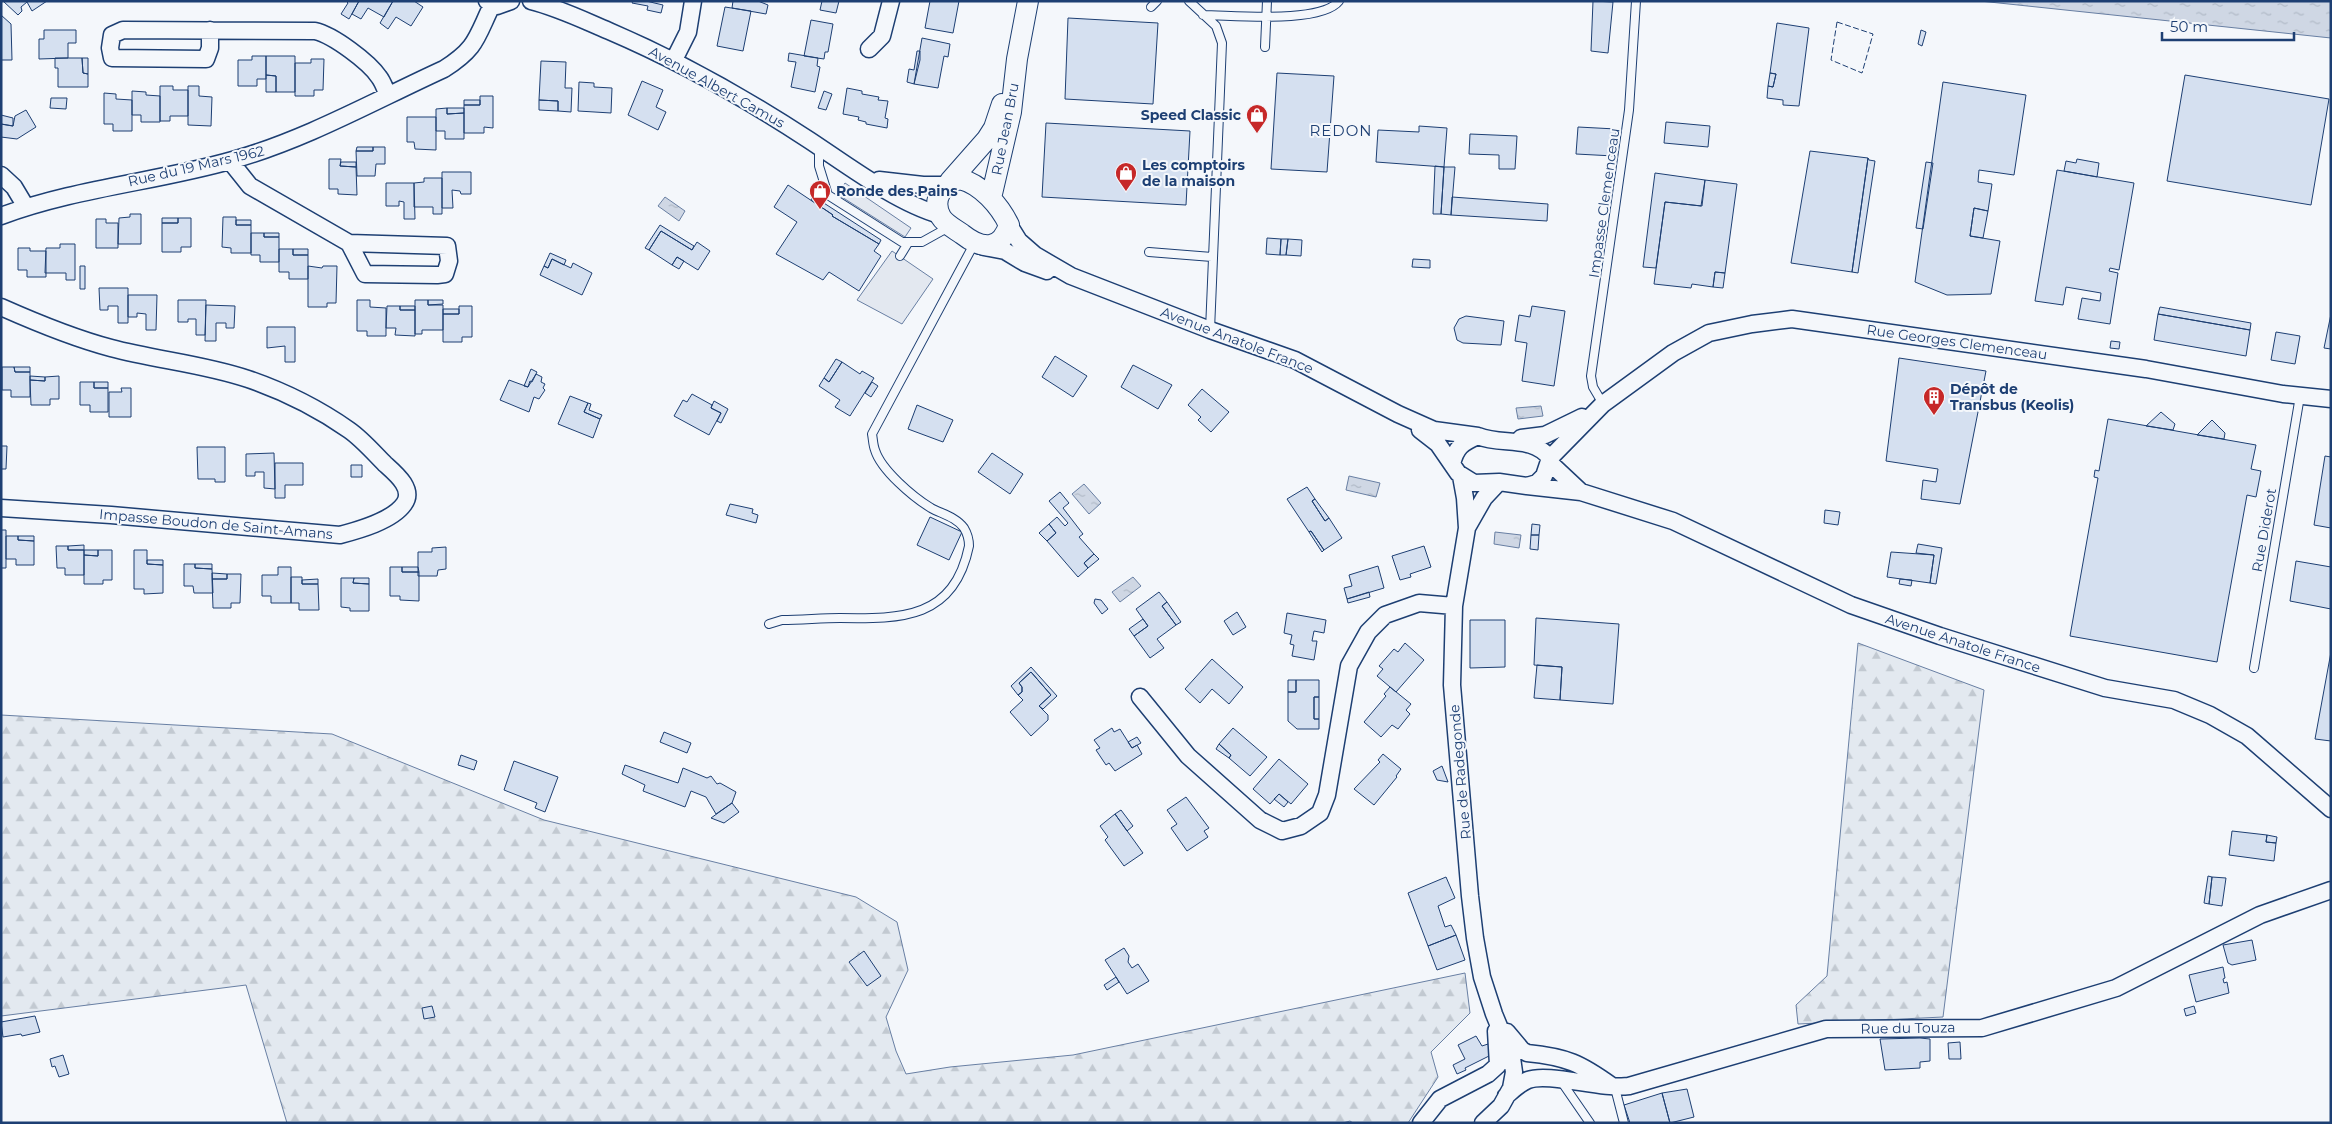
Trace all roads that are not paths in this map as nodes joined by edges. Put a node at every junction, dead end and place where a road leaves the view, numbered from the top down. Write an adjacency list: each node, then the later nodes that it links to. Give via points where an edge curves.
1 (511, 1): 11 (street, via 502,6)
2 (531, 1): 19 (street, Avenue Albert Camus, via 555,7)
3 (693, 1): 19 (street, via 688,32)
4 (890, 1): 17 (street, via 882,36)
5 (1028, 1): 18 (street, Rue Jean Bru)
6 (1157, 1): 12 (lane)
7 (1189, 1): 13 (lane)
8 (1267, 1): 14 (lane)
9 (1339, 1): 14 (lane, via 1316,14)
10 (1636, 1): 42 (lane, Impasse Clemenceau, via 1629,110 1591,376)
11 (490, 3): 20 (street, Rue du 19 Mars 1962, via 481,32 471,50 444,69)
12 (1150, 7)
13 (1203, 14): 14 (lane); 36 (lane, via 1216,26 1222,43)
14 (1268, 15): 16 (lane)
15 (210, 30): 15 (street, via 123,30 112,35 112,58 206,59); 20 (street, via 325,33 338,40 379,76)
16 (1265, 46)
17 (869, 49)
18 (1017, 59): 25 (street, Rue Jean Bru, via 994,128); 26 (street, Rue Jean Bru, via 1011,112)
19 (674, 60): 21 (street, Avenue Albert Camus, via 756,106)
20 (388, 95): 22 (street, Rue du 19 Mars 1962, via 305,135)
21 (819, 147): 24 (street, Avenue Albert Camus); 32 (lane, via 819,166 828,195)
22 (230, 161): 27 (street, Rue du 19 Mars 1962); 31 (street, via 250,186)
23 (1, 175): 27 (street, via 14,187)
24 (867, 177): 25 (street, Avenue Albert Camus, via 899,183); 29 (street, Avenue Albert Camus)
25 (948, 183): 26 (street, via 966,180); 29 (street, via 938,198)
26 (990, 198): 30 (street)
27 (26, 207): 28 (street, Rue du 19 Mars 1962)
28 (1, 216)
29 (946, 221): 32 (lane, via 922,242); 33 (street)
30 (1009, 225): 33 (street, via 1002,239); 37 (street, Avenue Anatole France, via 1019,241)
31 (349, 243): 31 (street, via 365,274 445,274 449,261 447,246)
32 (908, 243): 35 (lane)
33 (979, 245): 37 (street, Avenue Anatole France, via 1005,251 1048,271); 54 (lane, via 872,434 875,451 896,479 910,493 964,528 969,546 957,582 932,606 904,616 782,620)
34 (1149, 252): 36 (lane)
35 (900, 256)
36 (1212, 257): 39 (lane)
37 (1071, 276): 39 (street, Avenue Anatole France)
38 (1, 307): 51 (street, Impasse Boudon de Saint-Amans, via 53,330 111,348 247,378 290,396 351,431 399,477 407,493 404,504 388,517 366,528 340,535 111,514)
39 (1210, 330): 43 (street, Avenue Anatole France, via 1295,360)
40 (2300, 396): 41 (street, Rue Georges Clemenceau); 42 (street, Rue Georges Clemenceau, via 2146,369 1792,319 1709,333 1673,353); 55 (lane, Rue Diderot)
41 (2331, 399)
42 (1603, 404): 45 (street, Rue Georges Clemenceau, via 1545,435); 46 (street, Rue Georges Clemenceau)
43 (1398, 414): 44 (street, Avenue Anatole France, via 1434,430); 47 (street, Avenue Anatole France, via 1432,438)
44 (1478, 436): 45 (street, Avenue Anatole France, via 1498,442); 47 (street, via 1457,447)
45 (1508, 441): 46 (street, Avenue Anatole France, via 1536,445)
46 (1549, 460): 49 (street, Rue Georges Clemenceau, via 1541,481); 50 (street, Avenue Anatole France)
47 (1456, 470): 48 (street, Avenue Anatole France, via 1474,483); 52 (street, Rue de Radegonde, via 1465,498)
48 (1499, 482): 49 (street, Avenue Anatole France); 52 (street, Rue de Radegonde, via 1484,498)
49 (1527, 486): 50 (street, Avenue Anatole France)
50 (1580, 492): 57 (street, Avenue Anatole France, via 1673,521 1851,605 2051,672 2106,688 2174,700 2210,715 2247,736)
51 (1, 508)
52 (1467, 528): 53 (street, Rue de Radegonde)
53 (1454, 606): 56 (street, via 1419,603 1385,615 1368,632 1349,666 1327,795 1320,813 1301,826 1282,831 1260,820 1188,756); 59 (street, Rue de Radegonde, via 1452,686 1470,896 1482,977)
54 (770, 624)
55 (2254, 668)
56 (1140, 697)
57 (2331, 809)
58 (2331, 890): 61 (street, Rue du Touza, via 2260,915 2116,988 1982,1028 1826,1029 1638,1084)
59 (1494, 1014): 61 (street, via 1522,1050 1569,1060); 62 (street, via 1512,1058 1514,1072); 63 (street, via 1498,1065 1488,1074 1440,1098)
60 (1560, 1080): 61 (street, Rue du Touza); 62 (street, Rue du Touza, via 1531,1079); 65 (lane)
61 (1614, 1088): 66 (lane)
62 (1506, 1096): 64 (street, via 1501,1106)
63 (1421, 1123)
64 (1483, 1123)
65 (1590, 1123)
66 (1624, 1123)

